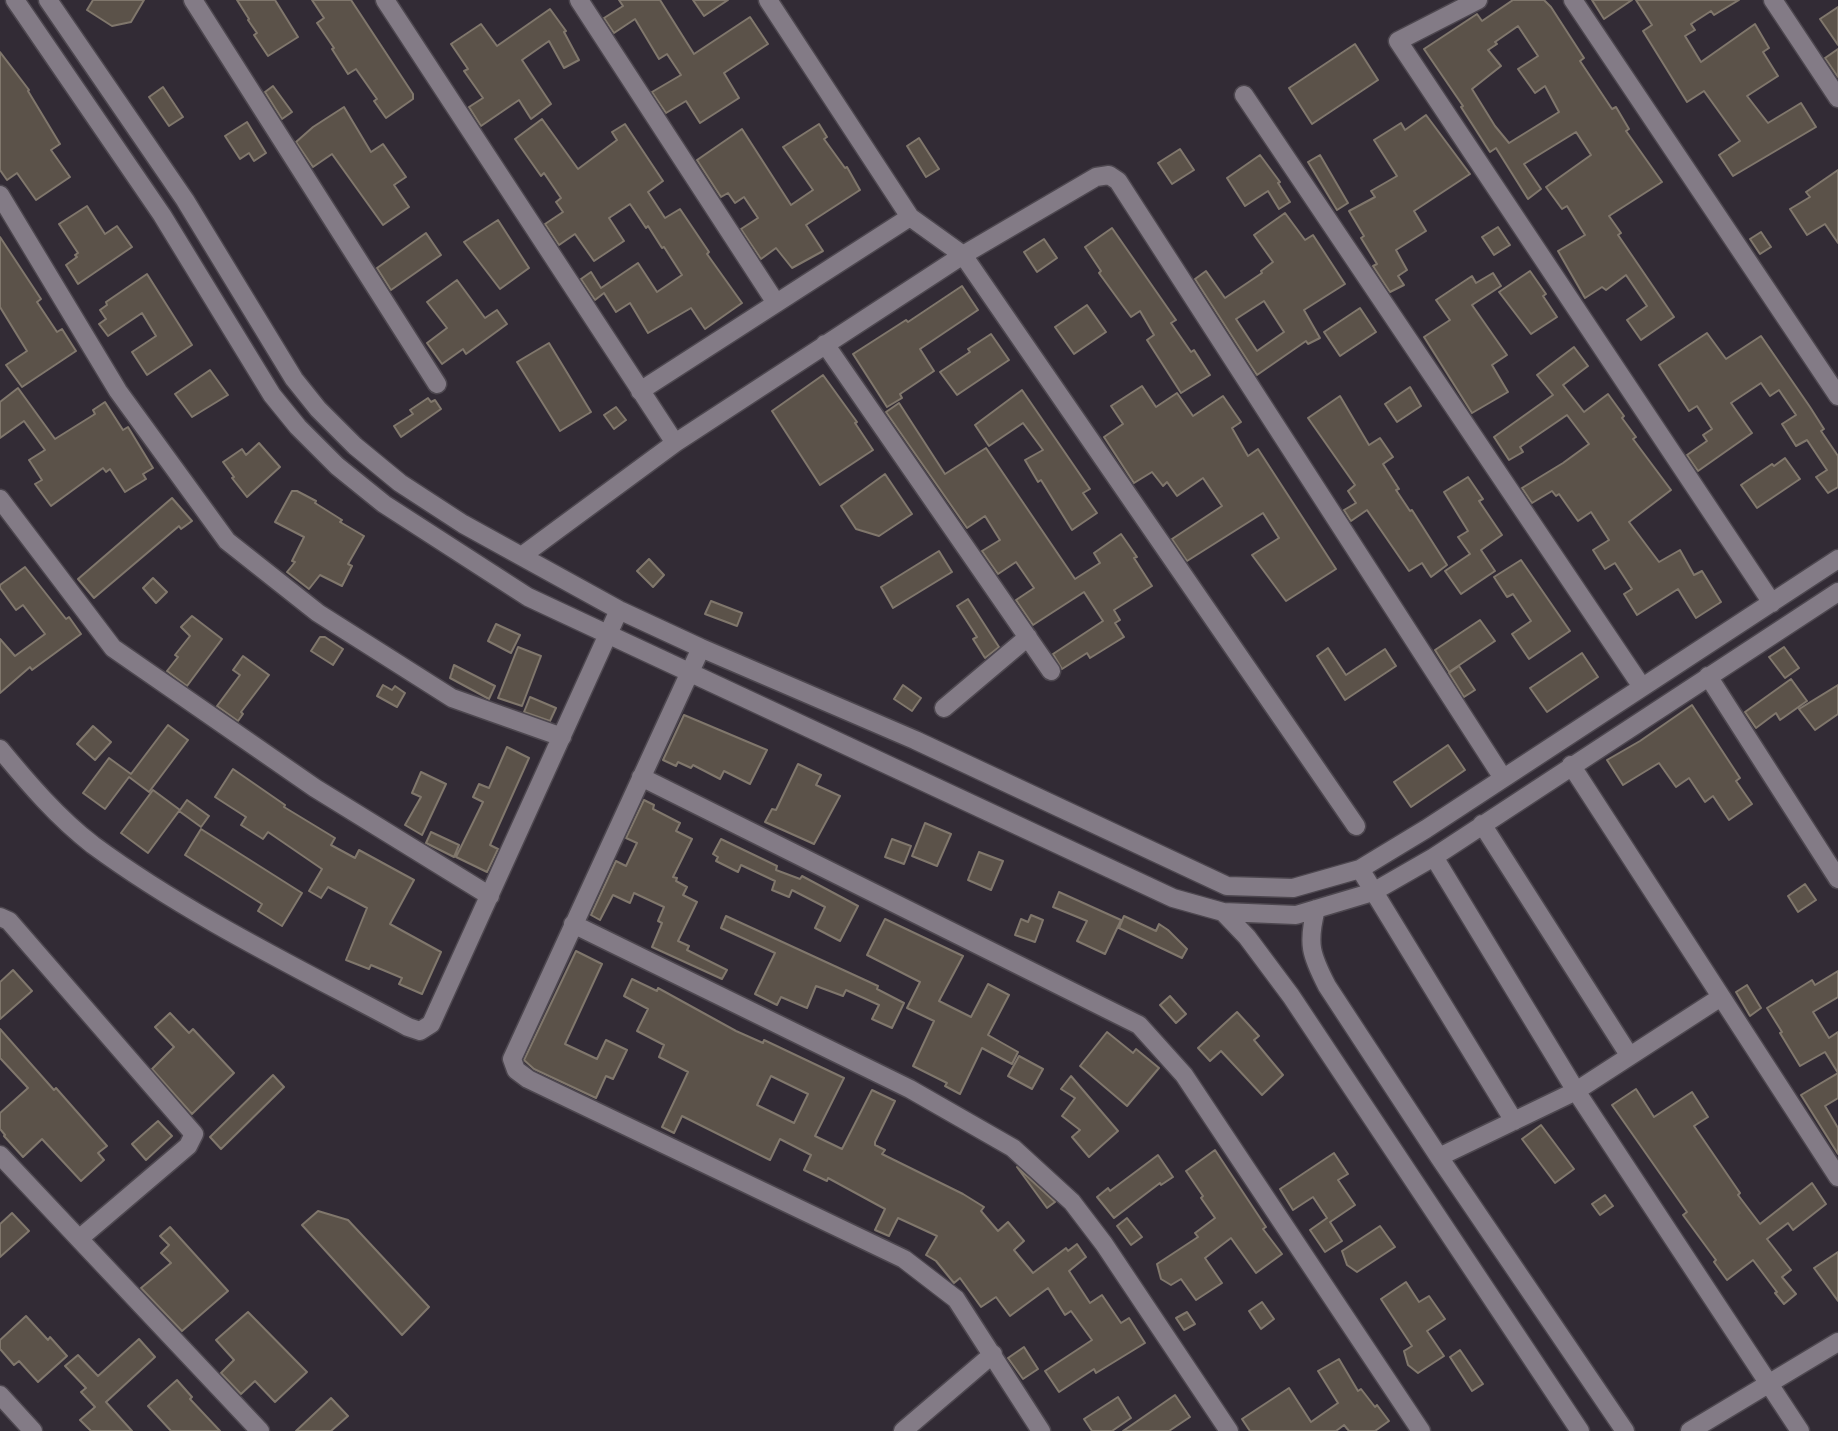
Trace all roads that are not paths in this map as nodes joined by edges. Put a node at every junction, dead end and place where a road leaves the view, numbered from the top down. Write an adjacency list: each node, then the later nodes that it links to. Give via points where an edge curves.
1 (15, 0): 27 (street, via 162,215 272,395 298,427 384,505 528,597)
2 (48, 0): 22 (street, via 185,200 294,379 318,409 400,483 463,524)
3 (193, 0): 17 (street)
4 (386, 0): 18 (street)
5 (579, 0): 15 (street)
6 (768, 0): 13 (street)
7 (1478, 0): 25 (street, via 1398,41)
8 (1573, 0): 19 (street)
9 (1773, 0): 11 (street)
10 (1244, 95): 33 (street)
11 (1838, 98)
12 (0, 194): 35 (street, via 118,391 228,541 318,613 452,698)
13 (910, 218): 14 (street); 15 (street)
14 (963, 255): 16 (street); 39 (street, via 1096,177 1109,175 1118,181); 41 (street)
15 (776, 303): 18 (street)
16 (825, 344): 20 (street); 28 (street)
17 (437, 384)
18 (640, 391): 20 (street)
19 (1838, 396)
20 (675, 443): 22 (street)
21 (0, 499): 46 (street, via 113,648 315,788)
22 (523, 555): 26 (street)
23 (1838, 559): 25 (street)
24 (1838, 592): 32 (street)
25 (1772, 603): 33 (street)
26 (619, 610): 27 (street); 29 (street)
27 (608, 634): 31 (street); 35 (street)
28 (1028, 637): 30 (street); 34 (street)
29 (701, 648): 31 (street); 43 (street, via 915,740 1227,886 1293,888)
30 (1051, 671)
31 (690, 673): 38 (street); 48 (street, via 1173,898)
32 (1708, 676): 37 (street); 44 (street)
33 (1642, 687): 39 (street)
34 (944, 708)
35 (562, 737): 46 (street)
36 (0, 749): 46 (street, via 31,787 91,843 190,909 420,1031 431,1024)
37 (1571, 765): 40 (street); 51 (street)
38 (641, 777): 50 (street); 68 (street, via 1139,1025 1184,1075)
39 (1503, 778): 43 (street)
40 (1482, 824): 42 (street); 52 (street)
41 (1356, 826)
42 (1434, 857): 45 (street); 53 (street)
43 (1360, 869): 45 (street)
44 (1838, 879)
45 (1373, 892): 47 (street); 54 (street)
46 (491, 896)
47 (1316, 909): 48 (street, via 1296,915); 56 (street, via 1310,933 1312,958)
48 (1223, 912): 69 (street, via 1291,996)
49 (0, 916): 58 (street, via 194,1134 188,1146)
50 (573, 924): 60 (street, via 512,1059 516,1070 904,1259 956,1299); 67 (street, via 910,1089 1013,1148 1072,1202)
51 (1721, 997): 52 (street); 57 (street)
52 (1629, 1055): 53 (street)
53 (1576, 1091): 54 (street); 61 (street)
54 (1514, 1121): 56 (street)
55 (0, 1155): 58 (street)
56 (1439, 1157): 70 (street)
57 (1838, 1177)
58 (80, 1238): 64 (street)
59 (1838, 1342): 61 (street)
60 (993, 1354): 65 (street); 66 (street)
61 (1769, 1385): 71 (street); 72 (street)
62 (0, 1395): 63 (street)
63 (33, 1431)
64 (260, 1431)
65 (903, 1431)
66 (1041, 1431)
67 (1230, 1431)
68 (1421, 1431)
69 (1580, 1431)
70 (1625, 1431)
71 (1690, 1431)
72 (1800, 1431)

